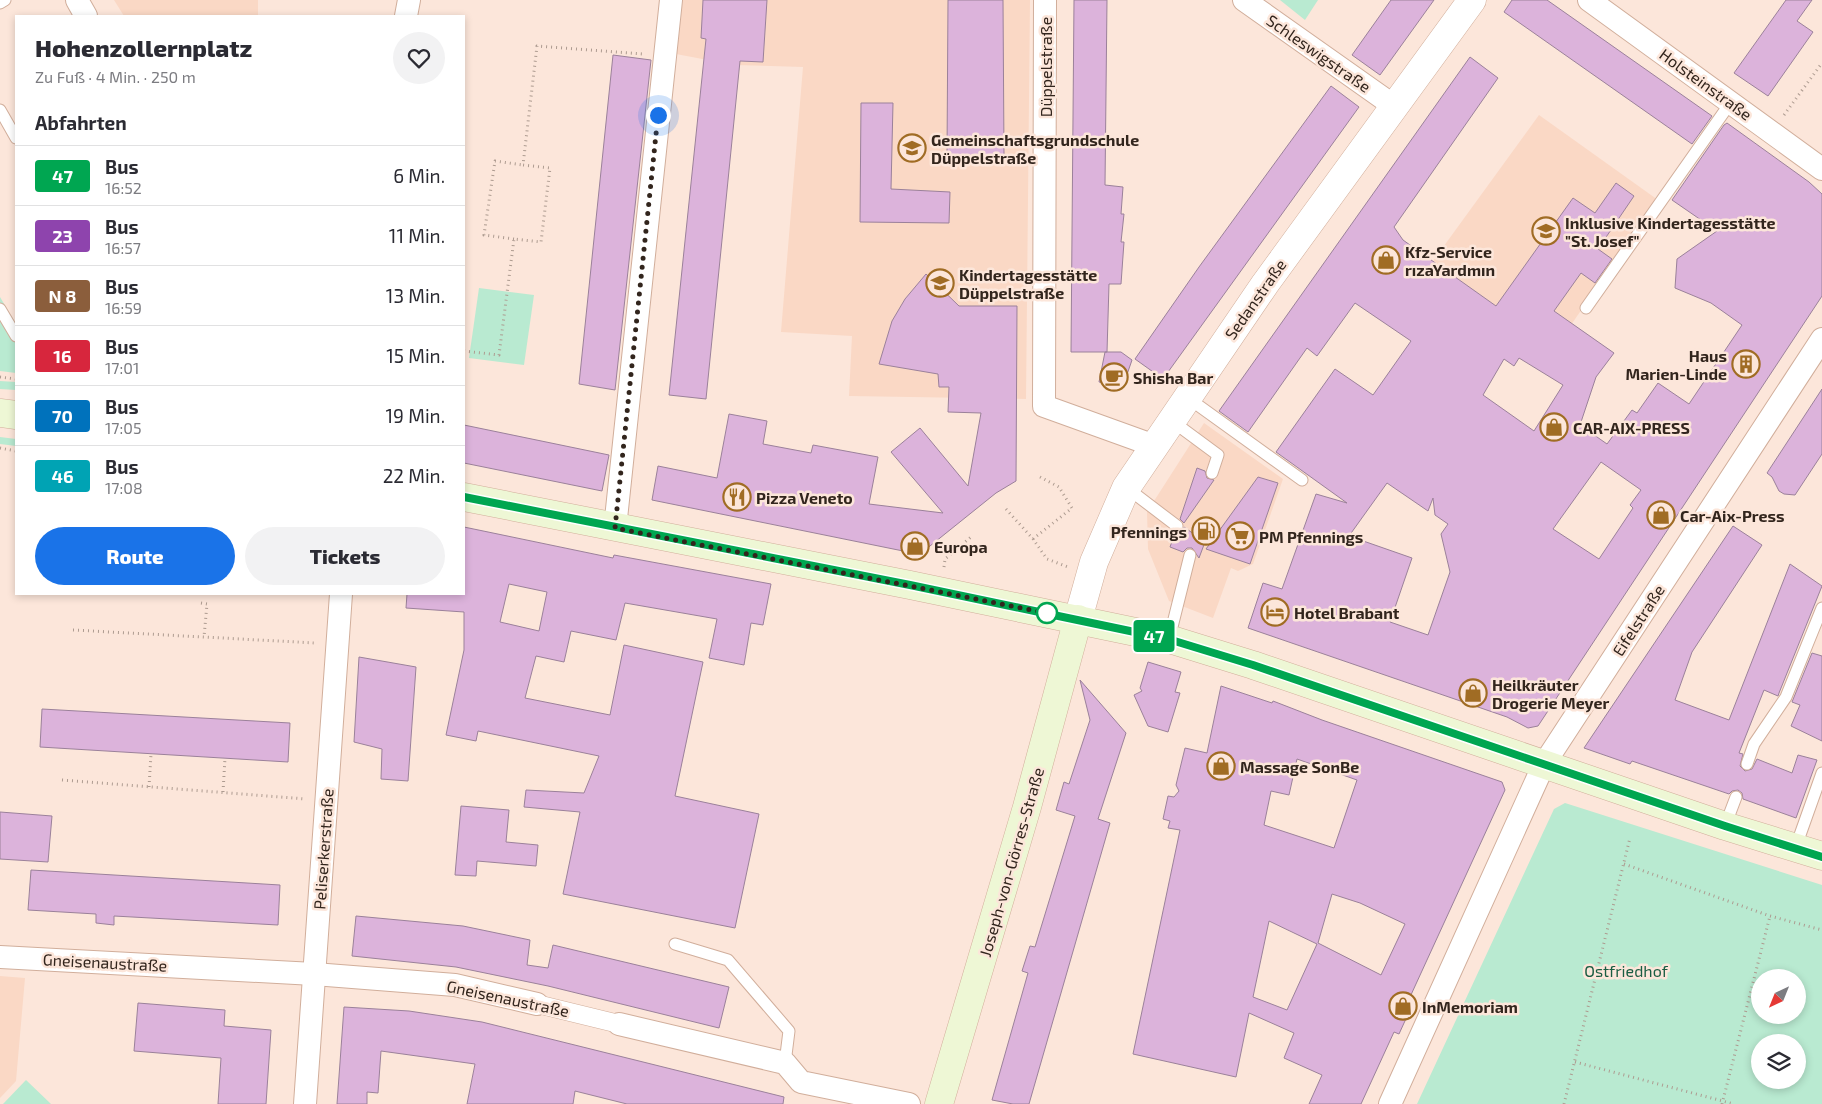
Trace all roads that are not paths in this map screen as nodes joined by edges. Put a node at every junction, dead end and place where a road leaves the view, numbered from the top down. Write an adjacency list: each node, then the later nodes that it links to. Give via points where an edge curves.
1 (5, 0): 9 (lane)
2 (77, 0): 10 (street)
3 (409, 0): 11 (street)
4 (671, 0): 31 (street)
5 (1045, 0): 25 (street, Düppelstraße, via 1044,406)
6 (1244, 0): 13 (street, Schleswigstraße)
7 (1472, 0): 13 (street, Sedanstraße)
8 (1589, 0): 12 (street, Holsteinstraße)
9 (0, 3)
10 (85, 15)
11 (406, 15)
12 (1731, 102): 16 (street, Holsteinstraße); 17 (lane)
13 (1394, 106): 21 (street, Sedanstraße, via 1265,284)
14 (0, 110): 15 (lane)
15 (15, 136)
16 (1822, 169)
17 (1586, 308)
18 (0, 309): 19 (lane)
19 (15, 334)
20 (1822, 339): 37 (street, Eifelstraße)
21 (1188, 398): 24 (street, Sedanstraße); 27 (lane)
22 (0, 413): 23 (main road)
23 (15, 415)
24 (1172, 421): 25 (street, Sedanstraße); 26 (lane, via 1218,455)
25 (1155, 446): 28 (street, Sedanstraße)
26 (1212, 473)
27 (1302, 480)
28 (1126, 488): 30 (lane); 35 (street, Sedanstraße, via 1090,574)
29 (465, 497): 31 (main road)
30 (1177, 526)
31 (615, 528): 35 (main road)
32 (1190, 555): 36 (lane)
33 (341, 595): 46 (street, Peliserkerstraße)
34 (1822, 608): 38 (lane, via 1786,697 1754,744)
35 (1078, 619): 36 (main road); 52 (main road, Joseph-von-Görres-Straße, via 1027,807)
36 (1168, 639): 37 (main road)
37 (1544, 764): 41 (main road); 53 (street, Eifelstraße)
38 (1747, 764)
39 (1822, 773): 42 (lane)
40 (1736, 797): 41 (lane)
41 (1725, 826): 42 (main road)
42 (1795, 849): 43 (main road)
43 (1822, 856)
44 (676, 944): 49 (lane, via 728,960 789,1031)
45 (0, 957): 46 (street, Gneisenaustraße)
46 (314, 974): 47 (street, Gneisenaustraße, via 455,985); 50 (street, Peliserkerstraße)
47 (537, 1004): 48 (street, Gneisenaustraße)
48 (619, 1024): 49 (street, Gneisenaustraße)
49 (785, 1063): 51 (street, via 801,1082)
50 (305, 1104)
51 (909, 1104)
52 (939, 1104)
53 (1390, 1104)

